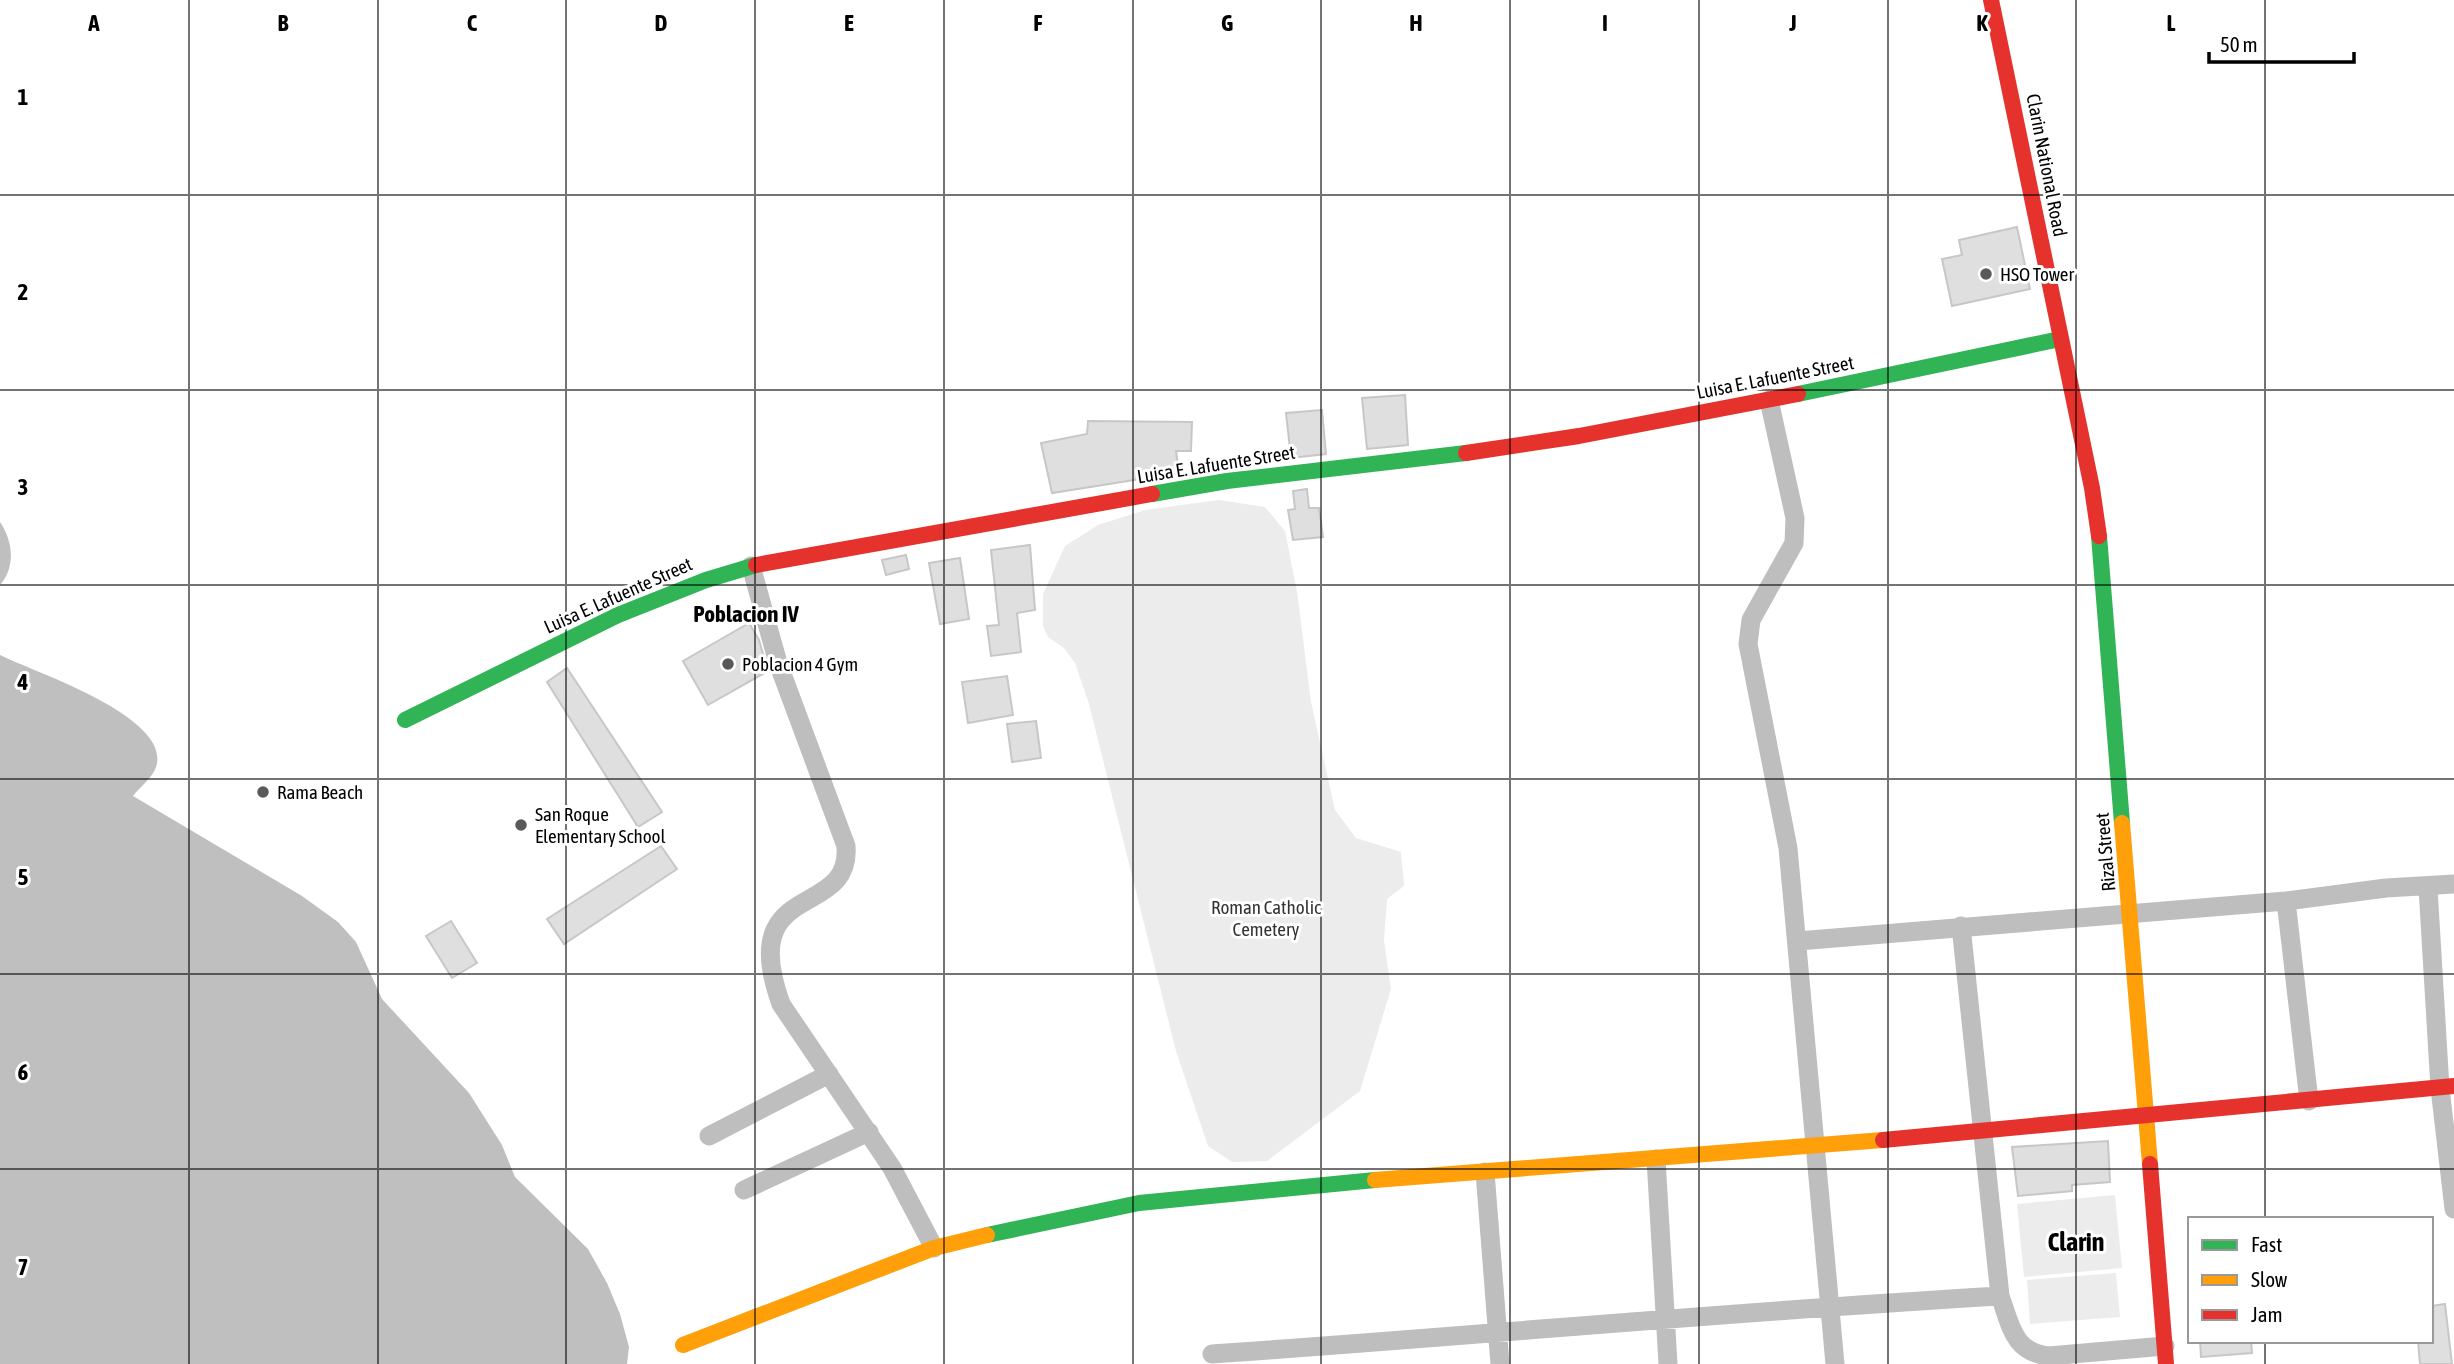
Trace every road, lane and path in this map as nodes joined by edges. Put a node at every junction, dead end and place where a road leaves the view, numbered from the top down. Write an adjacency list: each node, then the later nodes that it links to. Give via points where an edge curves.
1 (1991, 0): 2 (street, Clarin National Road)
2 (2060, 339): 3 (street, Luisa E. Lafuente Street); 9 (street, Rizal Street, via 2099,538)
3 (1769, 400): 4 (street, Luisa E. Lafuente Street, via 1409,463 1227,481); 11 (street, via 1795,518 1794,543 1751,620 1748,644 1788,848)
4 (751, 566): 5 (street, Luisa E. Lafuente Street, via 651,600); 12 (street, via 778,663 846,846 848,865 839,880 785,916 771,934 768,956 781,1004)
5 (405, 720)
6 (2454, 884): 7 (street)
7 (2428, 888): 8 (street, via 2386,888); 13 (street)
8 (2286, 901): 9 (street); 14 (street)
9 (2130, 912): 10 (street); 15 (street, Rizal Street)
10 (1961, 926): 11 (street); 17 (street)
11 (1798, 941): 19 (street)
12 (829, 1074): 16 (street); 18 (street)
13 (2447, 1087): 14 (street); 23 (street)
14 (2309, 1101): 15 (street)
15 (2146, 1117): 17 (street); 31 (street, Rizal Street)
16 (869, 1132): 22 (street); 24 (street)
17 (1982, 1132): 19 (street); 25 (street)
18 (709, 1136)
19 (1816, 1144): 20 (street); 26 (street)
20 (1656, 1159): 21 (street); 27 (street)
21 (1485, 1172): 24 (street, via 1139,1203); 28 (street)
22 (744, 1190)
23 (2454, 1209)
24 (934, 1248): 29 (street)
25 (2000, 1296): 26 (street); 31 (street, via 2018,1342 2032,1354)
26 (1830, 1306): 27 (street); 34 (street)
27 (1666, 1319): 28 (street); 33 (street)
28 (1498, 1334): 30 (street); 32 (street)
29 (683, 1345)
30 (1212, 1354)
31 (2166, 1355)
32 (1500, 1364)
33 (1668, 1364)
34 (1835, 1364)

